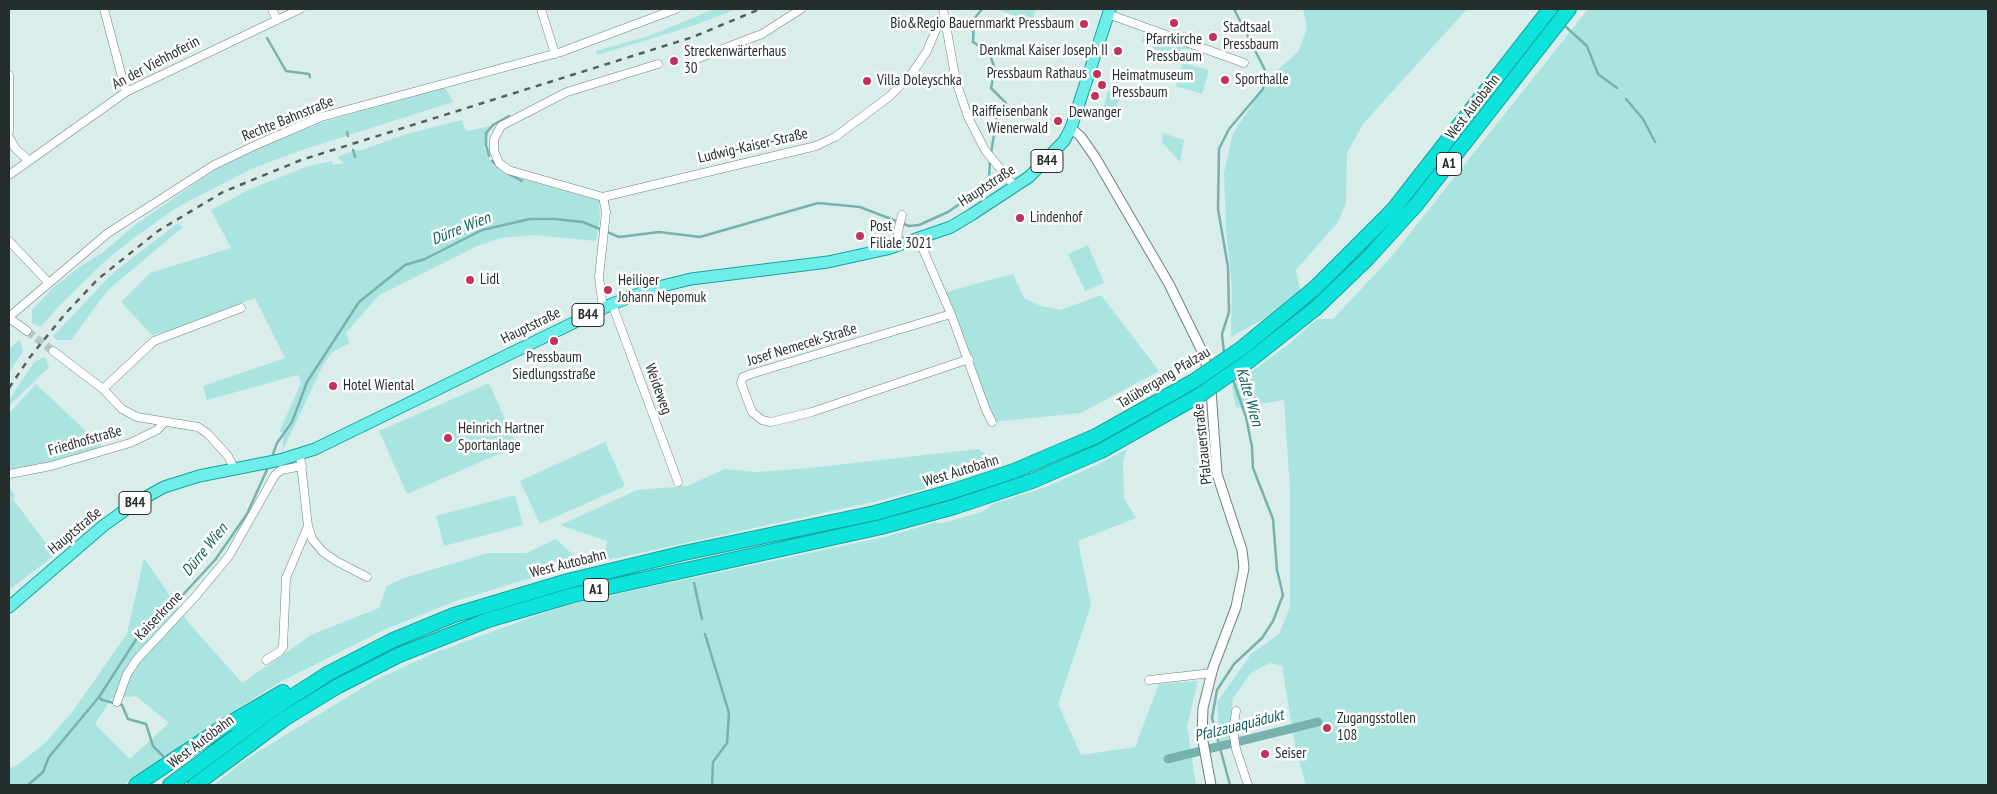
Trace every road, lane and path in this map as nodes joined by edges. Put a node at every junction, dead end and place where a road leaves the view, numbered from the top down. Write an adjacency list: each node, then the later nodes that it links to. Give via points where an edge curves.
1 (104, 9): 18 (street)
2 (272, 9): 11 (street)
3 (300, 9): 11 (street, An der Viehhoferin)
4 (541, 9): 13 (street)
5 (676, 9): 13 (street, Rechte Bahnstraße)
6 (801, 9): 14 (street, via 762,34)
7 (943, 9): 12 (street)
8 (1550, 9): 31 (highway, West Autobahn / A1, via 1393,210)
9 (1569, 9): 34 (highway, West Autobahn / A1, via 1416,205)
10 (1109, 11): 15 (street); 19 (main road, Hauptstraße / B44)
11 (277, 20): 18 (street, An der Viehhoferin)
12 (946, 21): 24 (street, via 959,93 985,150); 25 (street, Ludwig-Kaiser-Straße, via 938,25 927,51 908,78 890,96 835,137 793,152)
13 (554, 54): 30 (street, Rechte Bahnstraße, via 321,117 258,144 156,201 108,233)
14 (692, 60)
15 (1244, 63)
16 (658, 64): 25 (street, via 566,88 501,126 494,139 499,163 508,170)
17 (9, 75): 20 (street)
18 (126, 92): 22 (street, An der Viehhoferin)
19 (1071, 128): 24 (main road, Hauptstraße / B44, via 1058,150); 54 (street, Pfalzauerstraße, via 1095,157 1169,284 1202,350 1210,376 1217,474 1242,550 1244,568 1236,607)
20 (9, 131)
21 (9, 137): 22 (street, via 14,148)
22 (28, 160): 23 (street, An der Viehhoferin)
23 (9, 175)
24 (1015, 187): 27 (main road, Hauptstraße / B44, via 971,216)
25 (603, 197): 32 (street, via 605,223 599,292)
26 (902, 214): 29 (street)
27 (919, 240): 29 (main road, Hauptstraße / B44); 35 (street)
28 (9, 241): 30 (street)
29 (897, 247): 32 (main road, Hauptstraße / B44, via 828,262 691,279 654,288)
30 (49, 283): 36 (street, Rechte Bahnstraße)
31 (1315, 288): 45 (highway, Talübergang Pfalzau / A1, bridge, via 1242,348 1194,381 1096,436)
32 (608, 306): 43 (main road, Hauptstraße / B44); 48 (street, Weideweg)
33 (241, 308): 40 (street, via 154,342)
34 (1316, 308): 47 (highway, Talübergang Pfalzau / A1, bridge, via 1249,361 1193,399 1101,451)
35 (951, 314): 39 (street); 39 (street, Josef Nemecek-Straße, via 743,377 741,383 752,412 771,422 812,412)
36 (9, 318): 37 (street)
37 (27, 331)
38 (53, 351): 40 (street)
39 (969, 358): 42 (street)
40 (103, 390): 41 (street, via 122,410 137,417)
41 (165, 422): 44 (street, via 198,427 208,433); 46 (street, Friedhofstraße, via 157,430 130,443 52,466)
42 (992, 422)
43 (301, 460): 44 (main road, Hauptstraße / B44); 49 (street); 56 (street, Kaiserkrone, via 275,476 229,556 138,658)
44 (234, 468): 51 (main road, Hauptstraße / B44, via 164,487 135,503 103,526)
45 (1014, 471): 53 (highway, West Autobahn / A1, via 875,513 684,553 527,591 422,627)
46 (9, 474)
47 (1032, 481): 60 (highway, West Autobahn / A1, via 881,527 582,593 479,623 399,655 338,686 284,719)
48 (678, 482)
49 (308, 526): 50 (street, via 312,539 323,552); 52 (street, via 286,578 283,647)
50 (367, 577)
51 (9, 607)
52 (266, 660)
53 (347, 663): 58 (highway, via 317,672 223,727); 59 (highway, West Autobahn / A1, via 276,707)
54 (1212, 673): 55 (street); 61 (street, Pfalzauerstraße, via 1201,724)
55 (1149, 680)
56 (118, 702)
57 (1236, 711): 62 (street, via 1233,730 1236,749)
58 (136, 785)
59 (170, 785)
60 (195, 785)
61 (1211, 785)
62 (1248, 785)

